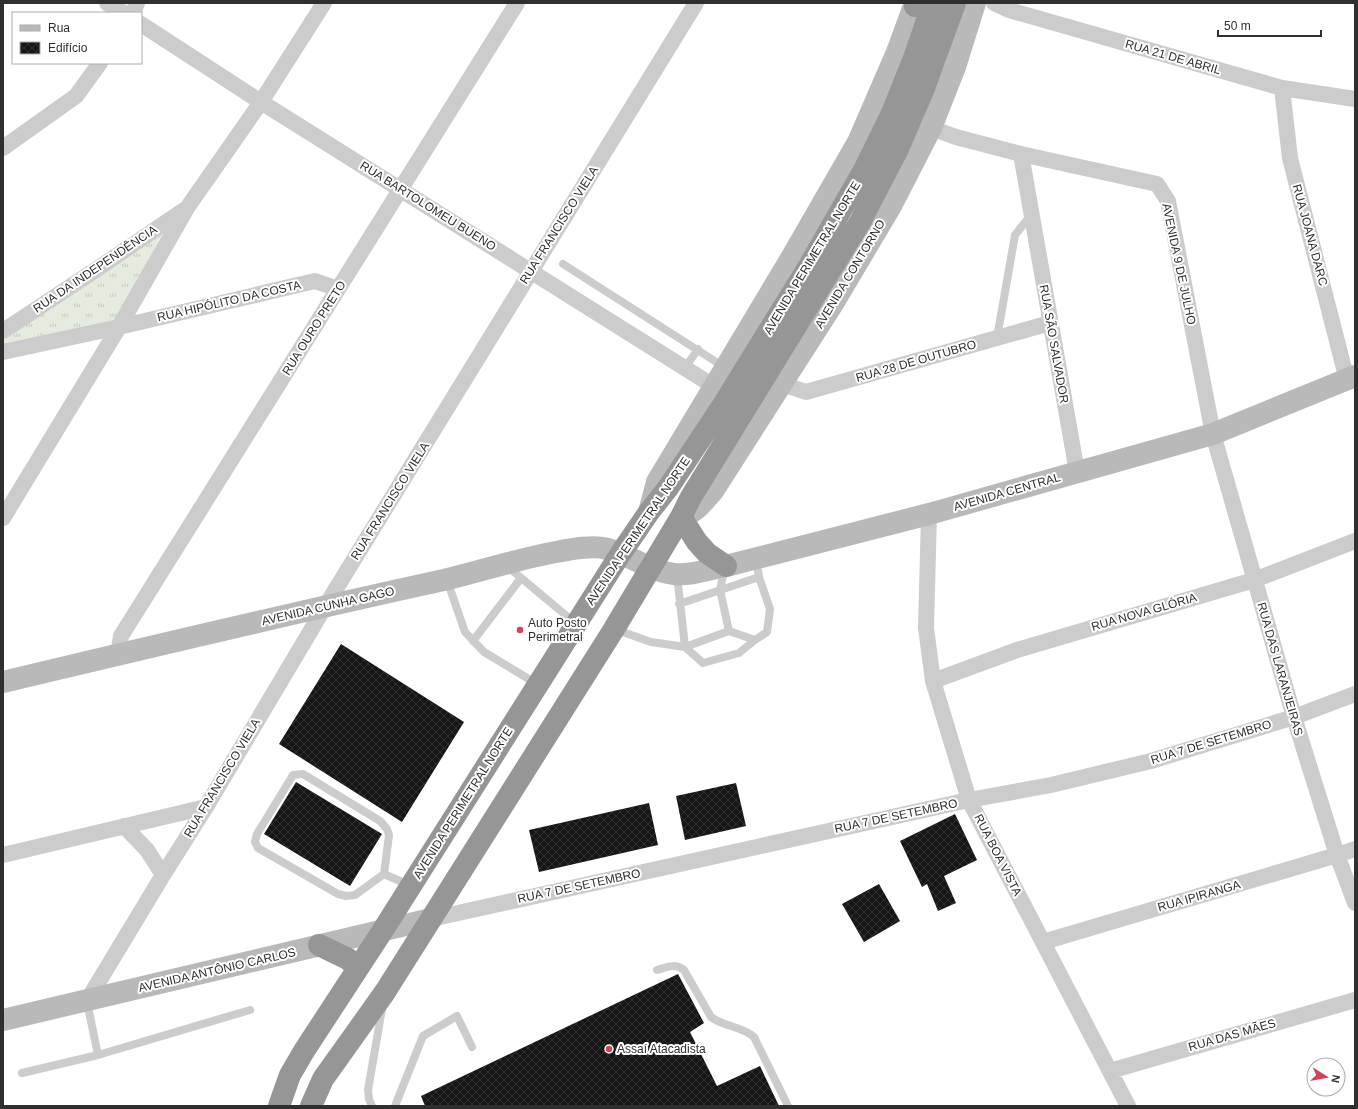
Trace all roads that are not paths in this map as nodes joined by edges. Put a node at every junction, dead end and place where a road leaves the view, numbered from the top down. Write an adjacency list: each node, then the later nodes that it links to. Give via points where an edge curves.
1 (107, 3): 10 (street)
2 (312, 3): 12 (street, RUA DA INDEPENDÊNCIA)
3 (324, 3): 12 (street, RUA DA INDEPENDÊNCIA)
4 (517, 3): 20 (street, RUA OURO PRETO)
5 (696, 3): 24 (street, RUA FRANCISCO VIELA)
6 (955, 3): 41 (highway, AVENIDA PERIMETRAL NORTE, via 928,80 898,149 860,222 695,490)
7 (975, 3): 17 (street, AVENIDA CONTORNO, via 955,67)
8 (994, 3): 14 (street, RUA 21 DE ABRIL, via 1009,10)
9 (920, 4): 33 (street, via 896,52 858,142); 39 (highway, AVENIDA PERIMETRAL NORTE, via 914,58 892,113 864,170 722,405)
10 (122, 12)
11 (142, 25): 16 (street, RUA BARTOLOMEU BUENO)
12 (304, 35): 16 (street, RUA DA INDEPENDÊNCIA)
13 (99, 64): 18 (street, via 76,96)
14 (1282, 88): 15 (street, RUA 21 DE ABRIL); 34 (street, RUA JOANA DARC, via 1290,158)
15 (1355, 99)
16 (261, 102): 20 (street, RUA BARTOLOMEU BUENO); 21 (street, RUA DA INDEPENDÊNCIA)
17 (931, 128): 19 (street, AVENIDA 9 DE JULHO); 35 (street, AVENIDA CONTORNO, via 887,213)
18 (3, 148)
19 (1021, 154): 22 (street, RUA SÃO SALVADOR); 37 (street, AVENIDA 9 DE JULHO, via 1157,184 1168,201)
20 (400, 189): 24 (street, RUA BARTOLOMEU BUENO); 25 (street, RUA OURO PRETO)
21 (187, 208): 27 (street, RUA DA INDEPENDÊNCIA); 28 (street, RUA DA INDEPENDÊNCIA)
22 (1031, 215): 26 (street, RUA SÃO SALVADOR); 29 (lane, via 1015,235)
23 (563, 264): 30 (lane)
24 (531, 271): 32 (street, RUA BARTOLOMEU BUENO); 55 (street, RUA FRANCISCO VIELA)
25 (338, 289): 27 (street, RUA HIPÓLITO DA COSTA, via 315,281); 62 (street, RUA OURO PRETO, via 121,636)
26 (1050, 323): 29 (street, RUA 28 DE OUTUBRO); 38 (street, RUA SÃO SALVADOR)
27 (119, 328): 31 (street); 42 (street, RUA DA INDEPENDÊNCIA)
28 (3, 331)
29 (997, 338): 35 (street, RUA 28 DE OUTUBRO, via 806,392)
30 (698, 349): 32 (lane); 33 (lane)
31 (3, 352)
32 (685, 368): 36 (street, RUA BARTOLOMEU BUENO)
33 (726, 369): 36 (street)
34 (1351, 378): 37 (street, AVENIDA CENTRAL)
35 (782, 384): 41 (street, AVENIDA CONTORNO, via 712,491 699,508)
36 (715, 387): 39 (street, via 656,482)
37 (1213, 434): 38 (street, AVENIDA CENTRAL); 52 (street, RUA DAS LARANJEIRAS)
38 (1077, 472): 40 (street, AVENIDA CENTRAL)
39 (650, 512): 44 (highway, AVENIDA PERIMETRAL NORTE)
40 (929, 514): 48 (street, AVENIDA CENTRAL); 63 (street, RUA BOA VISTA, via 926,628)
41 (681, 517): 46 (highway, via 707,553); 47 (highway, AVENIDA PERIMETRAL NORTE)
42 (3, 518)
43 (1355, 541): 52 (street, RUA NOVA GLÓRIA)
44 (620, 553): 45 (street, AVENIDA CUNHA GAGO, via 606,548 584,548); 47 (street, AVENIDA CUNHA GAGO); 56 (highway, AVENIDA PERIMETRAL NORTE)
45 (505, 564): 50 (lane); 51 (street, AVENIDA CUNHA GAGO)
46 (726, 566): 48 (street, AVENIDA CENTRAL); 49 (street, AVENIDA CENTRAL); 53 (lane)
47 (651, 568): 49 (street, AVENIDA CENTRAL); 57 (highway, AVENIDA PERIMETRAL NORTE)
48 (758, 568): 53 (lane); 59 (lane, via 770,609 767,632)
49 (677, 574): 54 (lane)
50 (521, 578): 56 (lane); 60 (lane)
51 (447, 579): 55 (street, AVENIDA CUNHA GAGO); 60 (lane, via 465,632)
52 (1254, 580): 63 (street, RUA NOVA GLÓRIA, via 1017,650); 67 (street, RUA DAS LARANJEIRAS)
53 (720, 590): 54 (lane); 58 (lane)
54 (679, 604): 61 (lane)
55 (326, 605): 62 (street, AVENIDA CUNHA GAGO); 69 (street, RUA FRANCISCO VIELA)
56 (576, 624): 65 (highway, AVENIDA PERIMETRAL NORTE)
57 (614, 629): 61 (lane, via 651,642); 78 (highway, AVENIDA PERIMETRAL NORTE)
58 (729, 631): 59 (lane); 61 (lane)
59 (755, 640): 61 (lane, via 739,653 703,663)
60 (473, 641): 65 (lane, via 484,652)
61 (685, 647)
62 (118, 655): 64 (street, AVENIDA CUNHA GAGO)
63 (932, 681): 68 (street, RUA BOA VISTA)
64 (3, 682)
65 (538, 685): 76 (highway, AVENIDA PERIMETRAL NORTE)
66 (1355, 694): 67 (street, RUA 7 DE SETEMBRO)
67 (1294, 717): 68 (street, RUA 7 DE SETEMBRO, via 1151,761 1051,785); 73 (street, RUA DAS LARANJEIRAS)
68 (970, 800): 78 (street, RUA 7 DE SETEMBRO); 80 (street, RUA BOA VISTA)
69 (206, 807): 70 (street); 75 (street, RUA FRANCISCO VIELA)
70 (124, 826): 72 (street); 75 (street, via 147,850)
71 (1355, 849): 73 (street, RUA IPIRANGA)
72 (3, 855)
73 (1337, 855): 77 (street, RUA DAS LARANJEIRAS); 80 (street, RUA IPIRANGA)
74 (384, 874): 74 (lane, via 355,895 346,896 338,894 258,848 255,842 257,834 293,775 303,774 380,821 389,835); 76 (lane)
75 (162, 875): 86 (street, RUA FRANCISCO VIELA)
76 (411, 886): 79 (highway, AVENIDA PERIMETRAL NORTE)
77 (1355, 903)
78 (431, 919): 79 (street, AVENIDA ANTÔNIO CARLOS); 84 (highway, AVENIDA PERIMETRAL NORTE)
79 (383, 930): 81 (street, AVENIDA ANTÔNIO CARLOS); 82 (highway, AVENIDA PERIMETRAL NORTE)
80 (1043, 942): 91 (street, RUA BOA VISTA)
81 (318, 945): 82 (highway, via 348,959); 86 (street, AVENIDA ANTÔNIO CARLOS)
82 (358, 968): 93 (highway, AVENIDA PERIMETRAL NORTE, via 290,1075)
83 (657, 970): 97 (lane, via 675,965 680,967 711,1017 747,1031 754,1037)
84 (385, 992): 94 (highway, AVENIDA PERIMETRAL NORTE, via 323,1079); 95 (lane, via 368,1090)
85 (1355, 1000): 91 (street, RUA DAS MÃES)
86 (87, 1001): 88 (street, AVENIDA ANTÔNIO CARLOS); 90 (lane)
87 (250, 1010): 90 (lane)
88 (3, 1020)
89 (472, 1047): 96 (lane, via 456,1016 423,1036)
90 (98, 1055): 92 (lane)
91 (1110, 1071): 98 (street, RUA BOA VISTA)
92 (22, 1073)
93 (279, 1106)
94 (311, 1106)
95 (372, 1106)
96 (395, 1106)
97 (788, 1106)
98 (1128, 1106)

